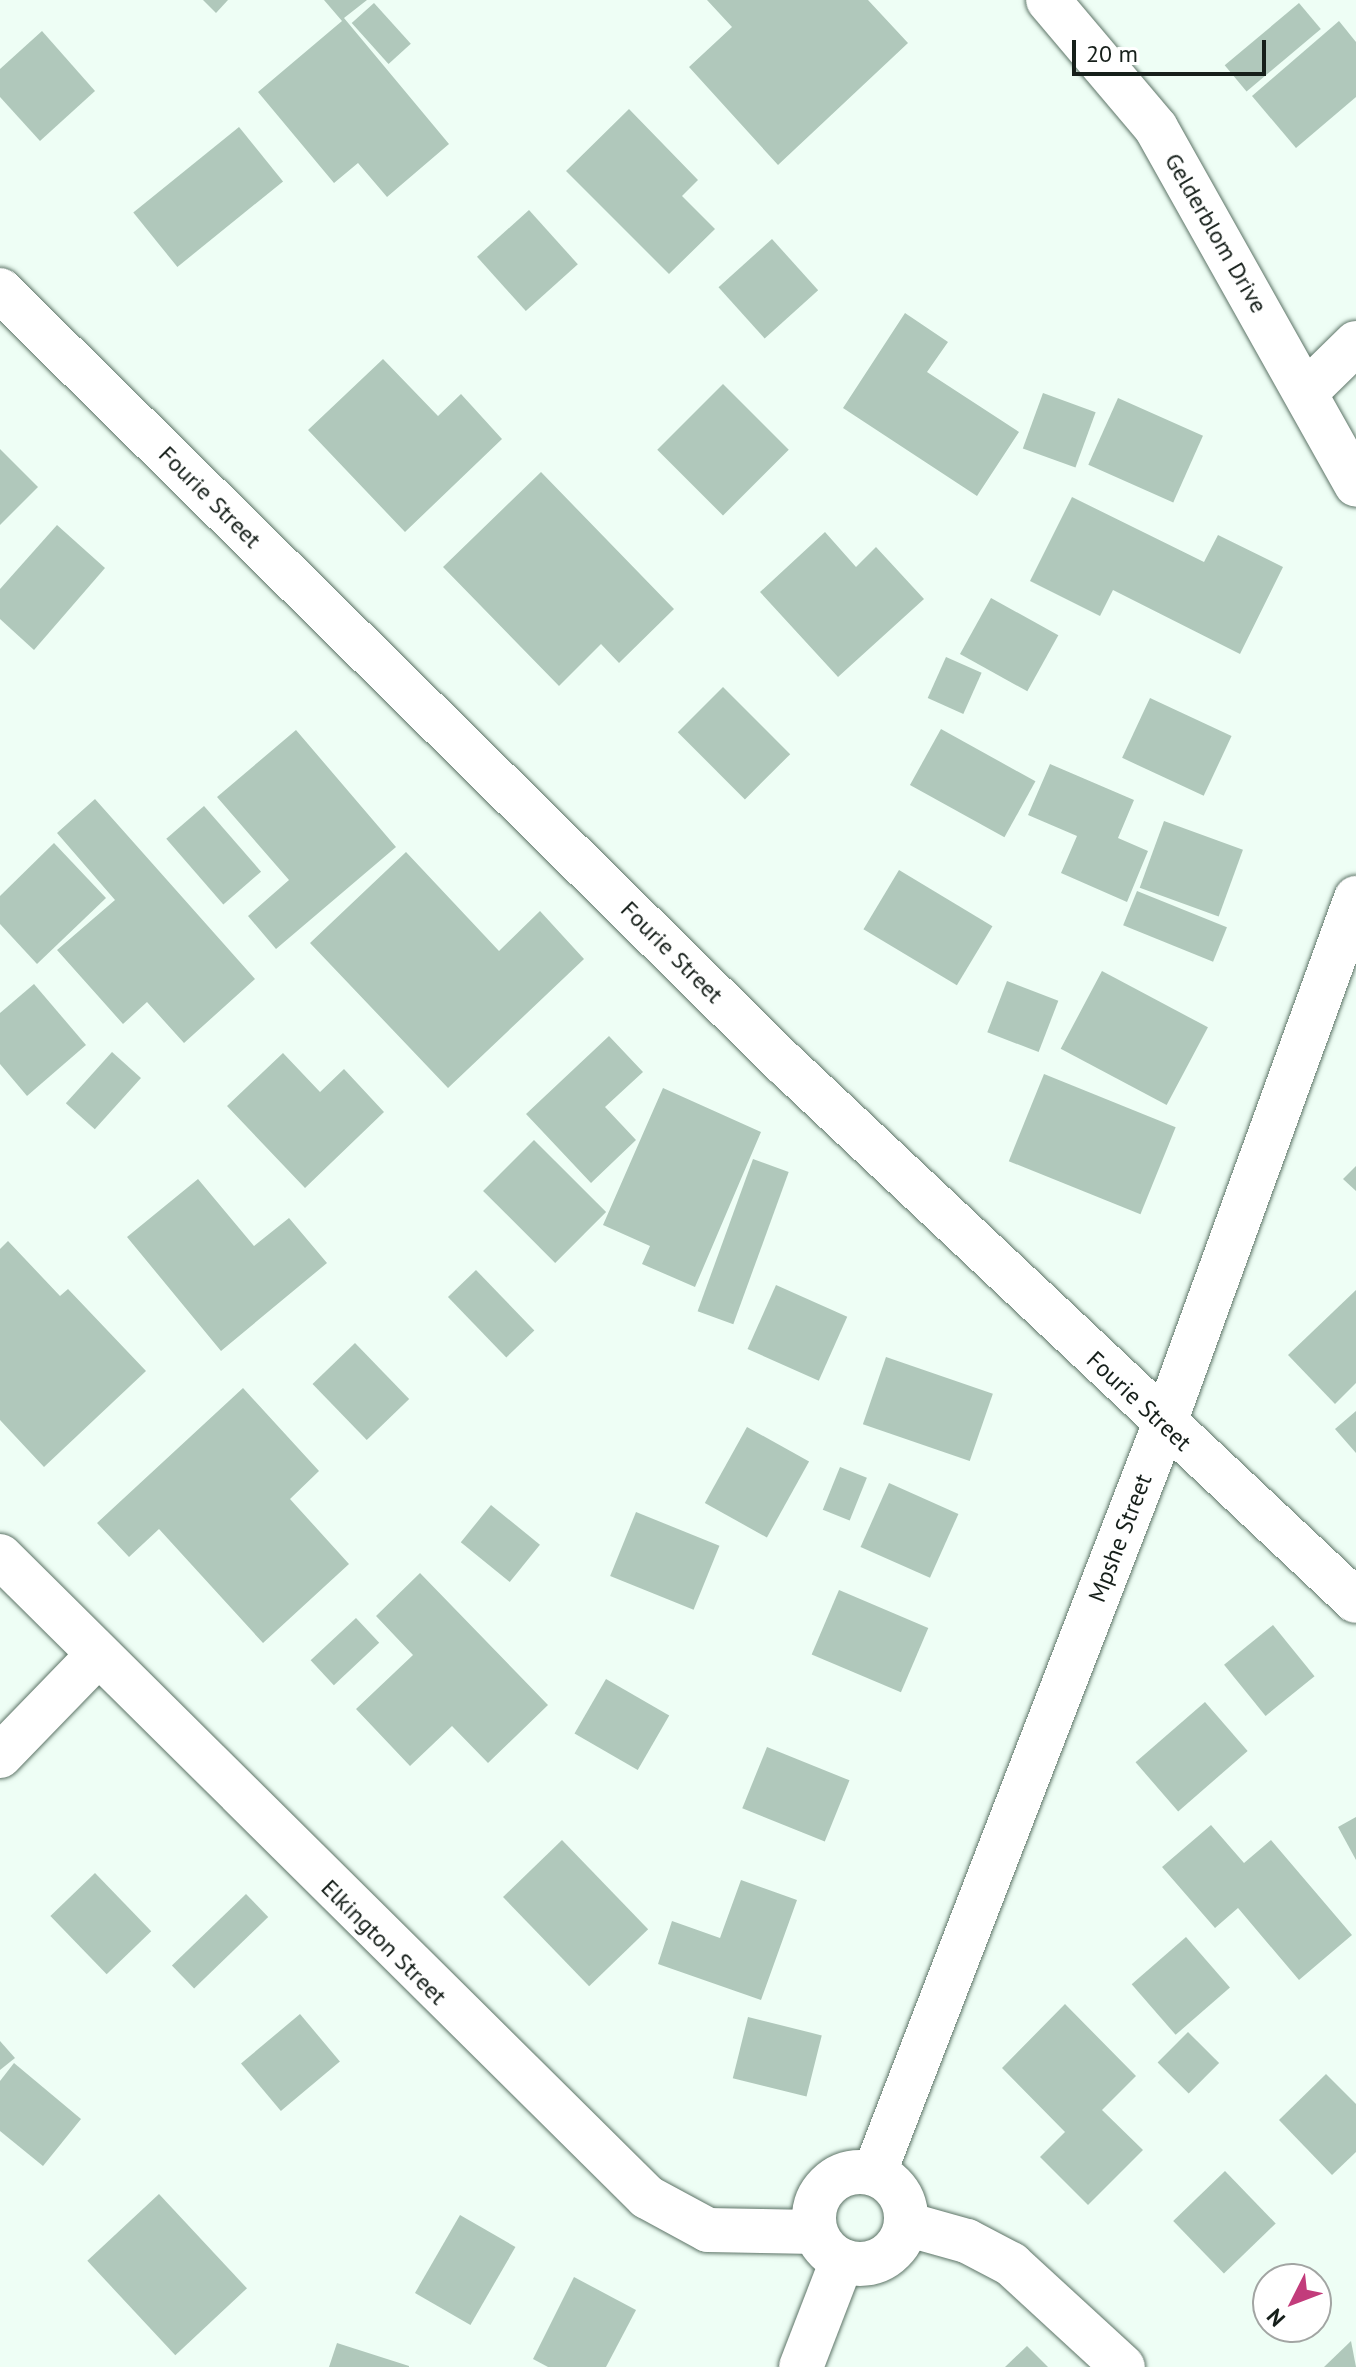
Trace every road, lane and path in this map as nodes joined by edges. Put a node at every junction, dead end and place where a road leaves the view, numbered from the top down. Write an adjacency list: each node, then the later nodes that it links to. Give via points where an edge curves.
1 (1048, 0): 4 (street, Gelderblom Drive, via 1156,128)
2 (0, 290): 7 (street, Fourie Street, via 784,1063)
3 (1356, 343): 4 (street)
4 (1306, 392): 5 (street, Gelderblom Drive)
5 (1356, 485)
6 (1356, 898): 7 (street, Mpshe Street)
7 (1164, 1425): 9 (street, Fourie Street); 12 (street, Mpshe Street)
8 (0, 1556): 10 (street, Elkington Street)
9 (1356, 1601)
10 (98, 1655): 11 (street); 14 (street, Elkington Street, via 647,2197 708,2230)
11 (0, 1756)
12 (874, 2174): 13 (street, via 905,2205); 14 (street, via 841,2176 817,2199)
13 (906, 2224): 14 (street, via 890,2253 876,2262); 16 (street, via 967,2241 1011,2264)
14 (828, 2247): 15 (street)
15 (801, 2367)
16 (1123, 2367)

